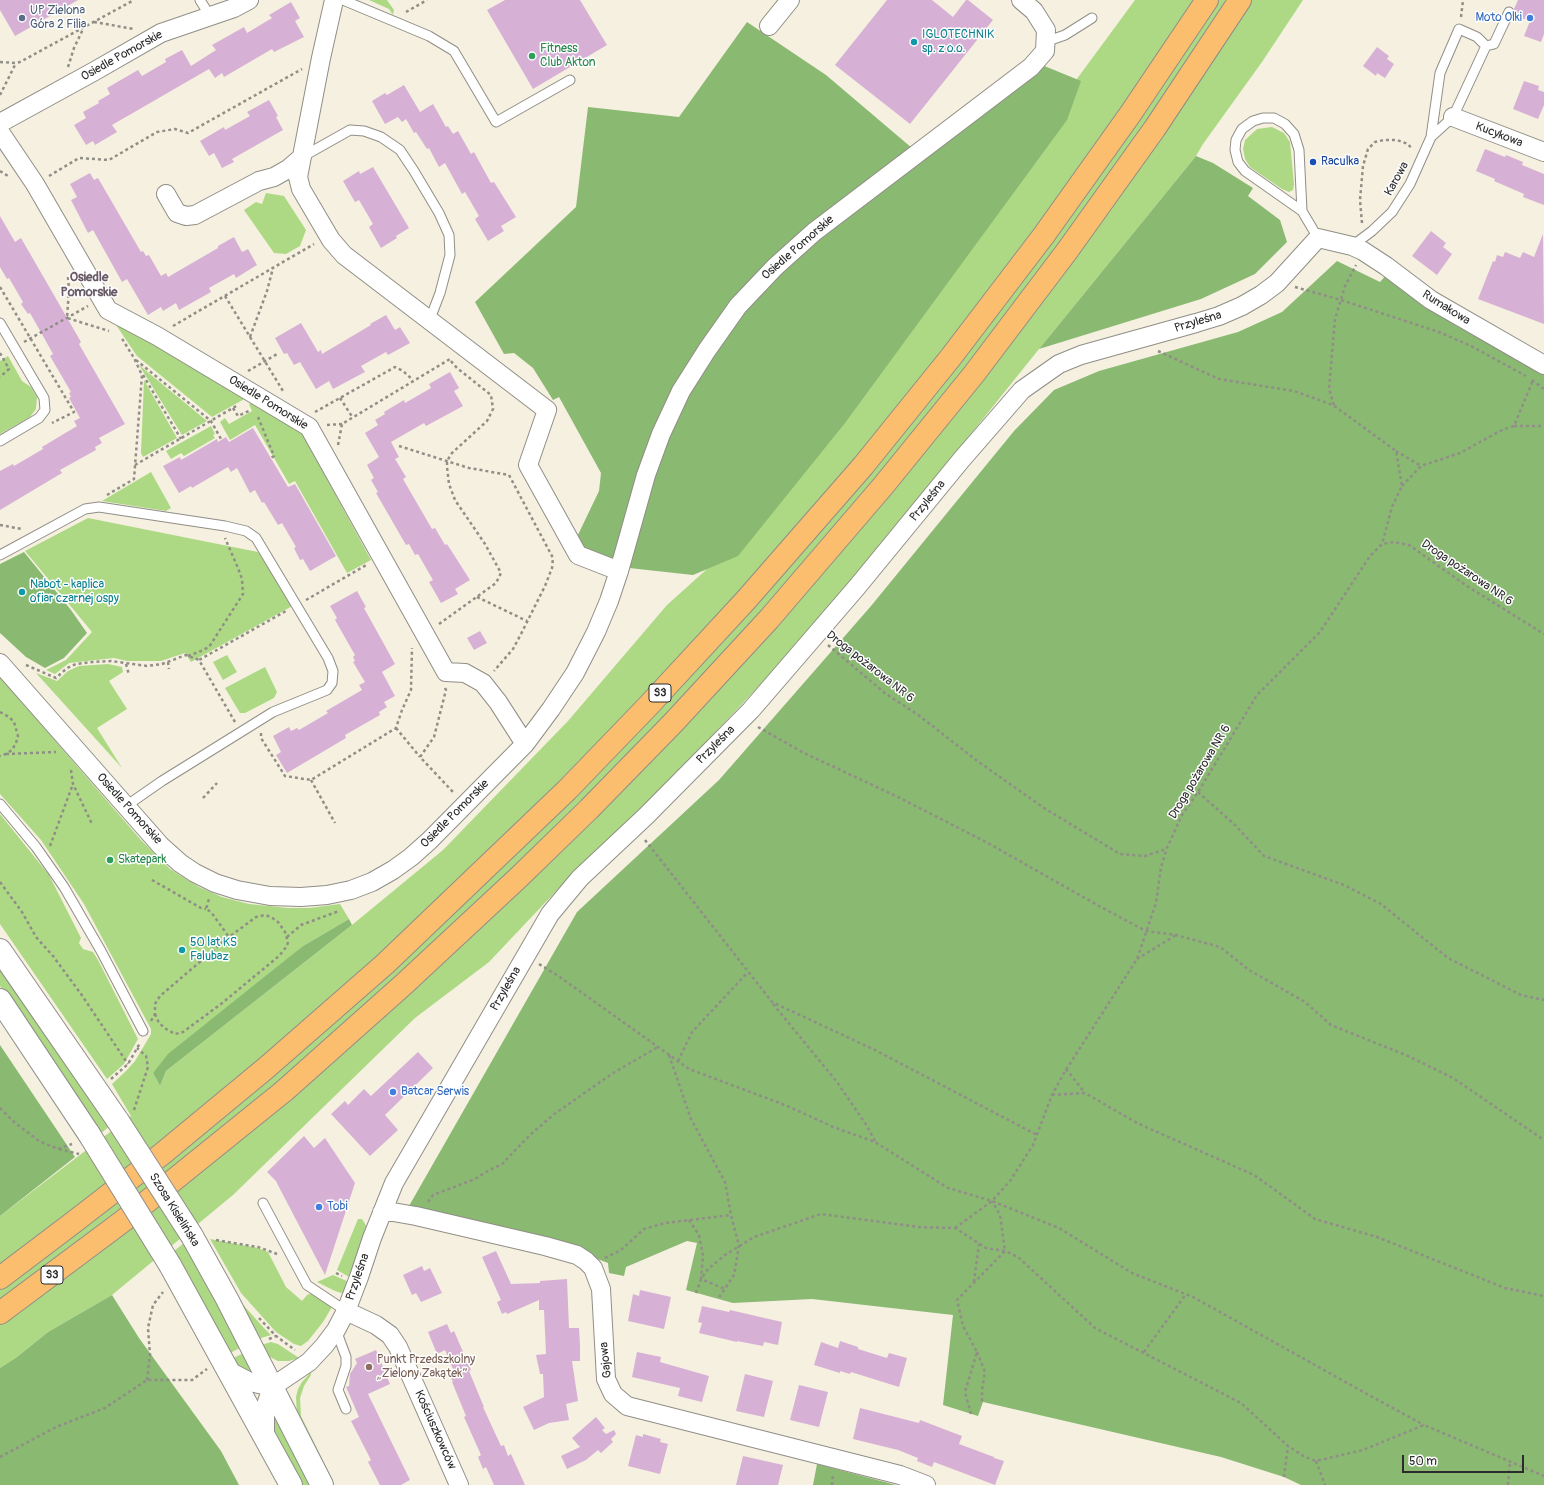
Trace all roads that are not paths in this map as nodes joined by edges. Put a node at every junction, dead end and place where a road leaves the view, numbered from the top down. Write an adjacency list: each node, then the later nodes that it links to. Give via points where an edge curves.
1 (200, 0): 10 (lane)
2 (249, 0): 10 (street, Osiedle Pomorskie)
3 (334, 0): 21 (street)
4 (343, 0): 15 (lane, via 429,36 454,51 496,122)
5 (790, 0): 12 (street)
6 (1021, 0): 13 (street, via 1034,11 1046,30)
7 (1207, 0): 41 (highway, S3, via 1131,113 952,356 863,466 746,600 649,705 567,790 385,964 162,1154)
8 (1240, 0): 43 (highway, S3, via 1068,251 974,374 883,486 769,619 673,723 512,884 284,1091 118,1224)
9 (1509, 12): 14 (lane, via 1494,44)
10 (210, 16): 17 (street, Osiedle Pomorskie, via 161,33)
11 (1092, 18): 13 (lane, via 1065,35)
12 (769, 26)
13 (1045, 42): 31 (street, Osiedle Pomorskie, via 1044,51 1031,67 814,232 775,266 738,306 682,390 661,434 646,475)
14 (1486, 46): 16 (lane); 19 (lane, via 1459,29 1440,73)
15 (570, 80)
16 (1453, 117): 19 (lane, Karowa); 20 (street, Kucykowa)
17 (0, 122)
18 (0, 132): 33 (street, Osiedle Pomorskie, via 35,184 108,310 157,336 310,427 446,672 465,673 483,683)
19 (1431, 137): 25 (lane, Karowa, via 1410,184 1392,212)
20 (1544, 152)
21 (302, 157): 22 (street, via 274,177 259,181 195,215 186,216 178,213); 26 (street, via 298,177 301,189 328,236 344,255); 26 (lane, via 350,130 364,131 382,137 400,150 439,213 449,235 450,255)
22 (166, 194)
23 (1302, 211): 23 (lane, via 1245,171 1238,162 1236,140 1242,129 1253,121 1274,118 1285,124 1294,134 1299,150); 24 (lane)
24 (1318, 238): 25 (street); 40 (street, Przyleśna, via 1277,283 1242,306 1212,318 1081,355 1059,364 1022,390 751,710 580,878 550,914 394,1182)
25 (1360, 244): 28 (street, Rumakowa, via 1430,300)
26 (430, 319): 31 (street, via 548,410 528,465 578,555)
27 (0, 323): 29 (lane, via 44,398 45,410 40,418)
28 (1543, 364)
29 (0, 440)
30 (0, 555): 35 (lane, via 85,509 99,507 246,531 256,538 328,658 332,683 327,690 262,718)
31 (619, 571): 33 (street, Osiedle Pomorskie, via 596,632 575,673)
32 (0, 663): 35 (street, Osiedle Pomorskie, via 75,760)
33 (524, 744): 35 (street, Osiedle Pomorskie, via 411,857 372,882 327,895 270,896 214,883 180,863 161,846)
34 (0, 804): 38 (lane, via 36,847 64,887)
35 (126, 806)
36 (0, 950): 46 (street, Szosa Kisielińska, bridge, via 126,1118 227,1299)
37 (0, 1000): 45 (street, bridge, via 83,1137 170,1265)
38 (144, 1031)
39 (263, 1203): 42 (lane, via 307,1285)
40 (382, 1212): 42 (street, Przyleśna); 52 (street, Gajowa, via 416,1216 577,1255 586,1261 593,1268 601,1289 606,1379 613,1394 627,1406 900,1475)
41 (0, 1278)
42 (346, 1311): 44 (street, Przyleśna); 51 (street, Kościuszkowców, via 376,1325 390,1335 398,1347)
43 (0, 1314)
44 (336, 1330): 46 (street, Przyleśna, via 308,1362); 47 (lane, via 346,1357 346,1366 338,1390)
45 (219, 1368): 46 (street, via 250,1382); 48 (street)
46 (272, 1387): 48 (street, via 265,1408); 50 (street, Szosa Kisielińska)
47 (346, 1409)
48 (265, 1438): 49 (street)
49 (291, 1485)
50 (322, 1485)
51 (459, 1485)
52 (926, 1485)

